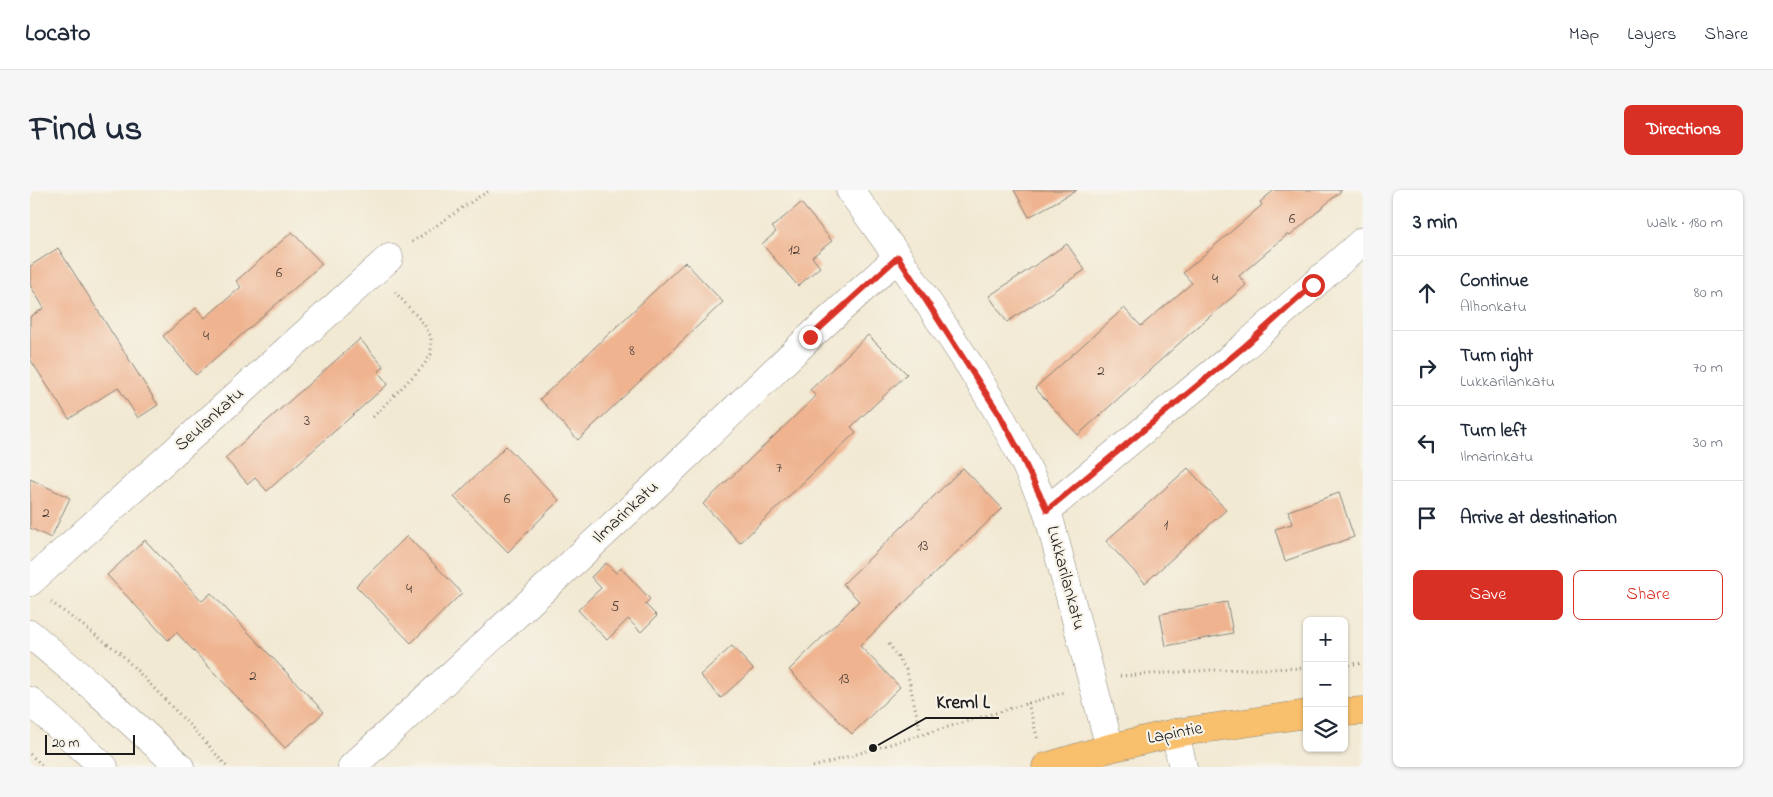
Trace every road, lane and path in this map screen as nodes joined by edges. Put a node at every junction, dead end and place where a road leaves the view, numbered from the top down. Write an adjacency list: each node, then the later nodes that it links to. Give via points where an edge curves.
1 (491, 190): 5 (path)
2 (850, 190): 4 (street, Lukkarilankatu)
3 (1363, 240): 7 (street, via 1245,346)
4 (898, 257): 7 (street, Lukkarilankatu, via 998,412); 30 (street, Ilmarinkatu)
5 (382, 264): 6 (path, via 424,324 431,337 431,354 424,366); 8 (street, Seulankatu)
6 (373, 417)
7 (1047, 510): 24 (street, Lukkarilankatu)
8 (38, 590): 29 (path, via 120,653)
9 (30, 634): 28 (street)
10 (889, 644): 23 (path, via 907,670)
11 (1363, 662): 12 (path)
12 (1348, 664)
13 (1303, 668): 14 (path)
14 (1116, 676)
15 (1069, 691): 17 (path)
16 (30, 701): 27 (street)
17 (1028, 703): 21 (path); 23 (path)
18 (1363, 711): 19 (main road)
19 (1348, 712)
20 (1303, 715): 22 (main road, Lapintie)
21 (1035, 730)
22 (1175, 733): 24 (main road, Lapintie); 33 (street)
23 (921, 734): 31 (path)
24 (1110, 748): 32 (main road, Lapintie)
25 (30, 754): 26 (path)
26 (44, 767)
27 (104, 767)
28 (180, 767)
29 (227, 767)
30 (352, 767)
31 (813, 767)
32 (1046, 767)
33 (1183, 767)

